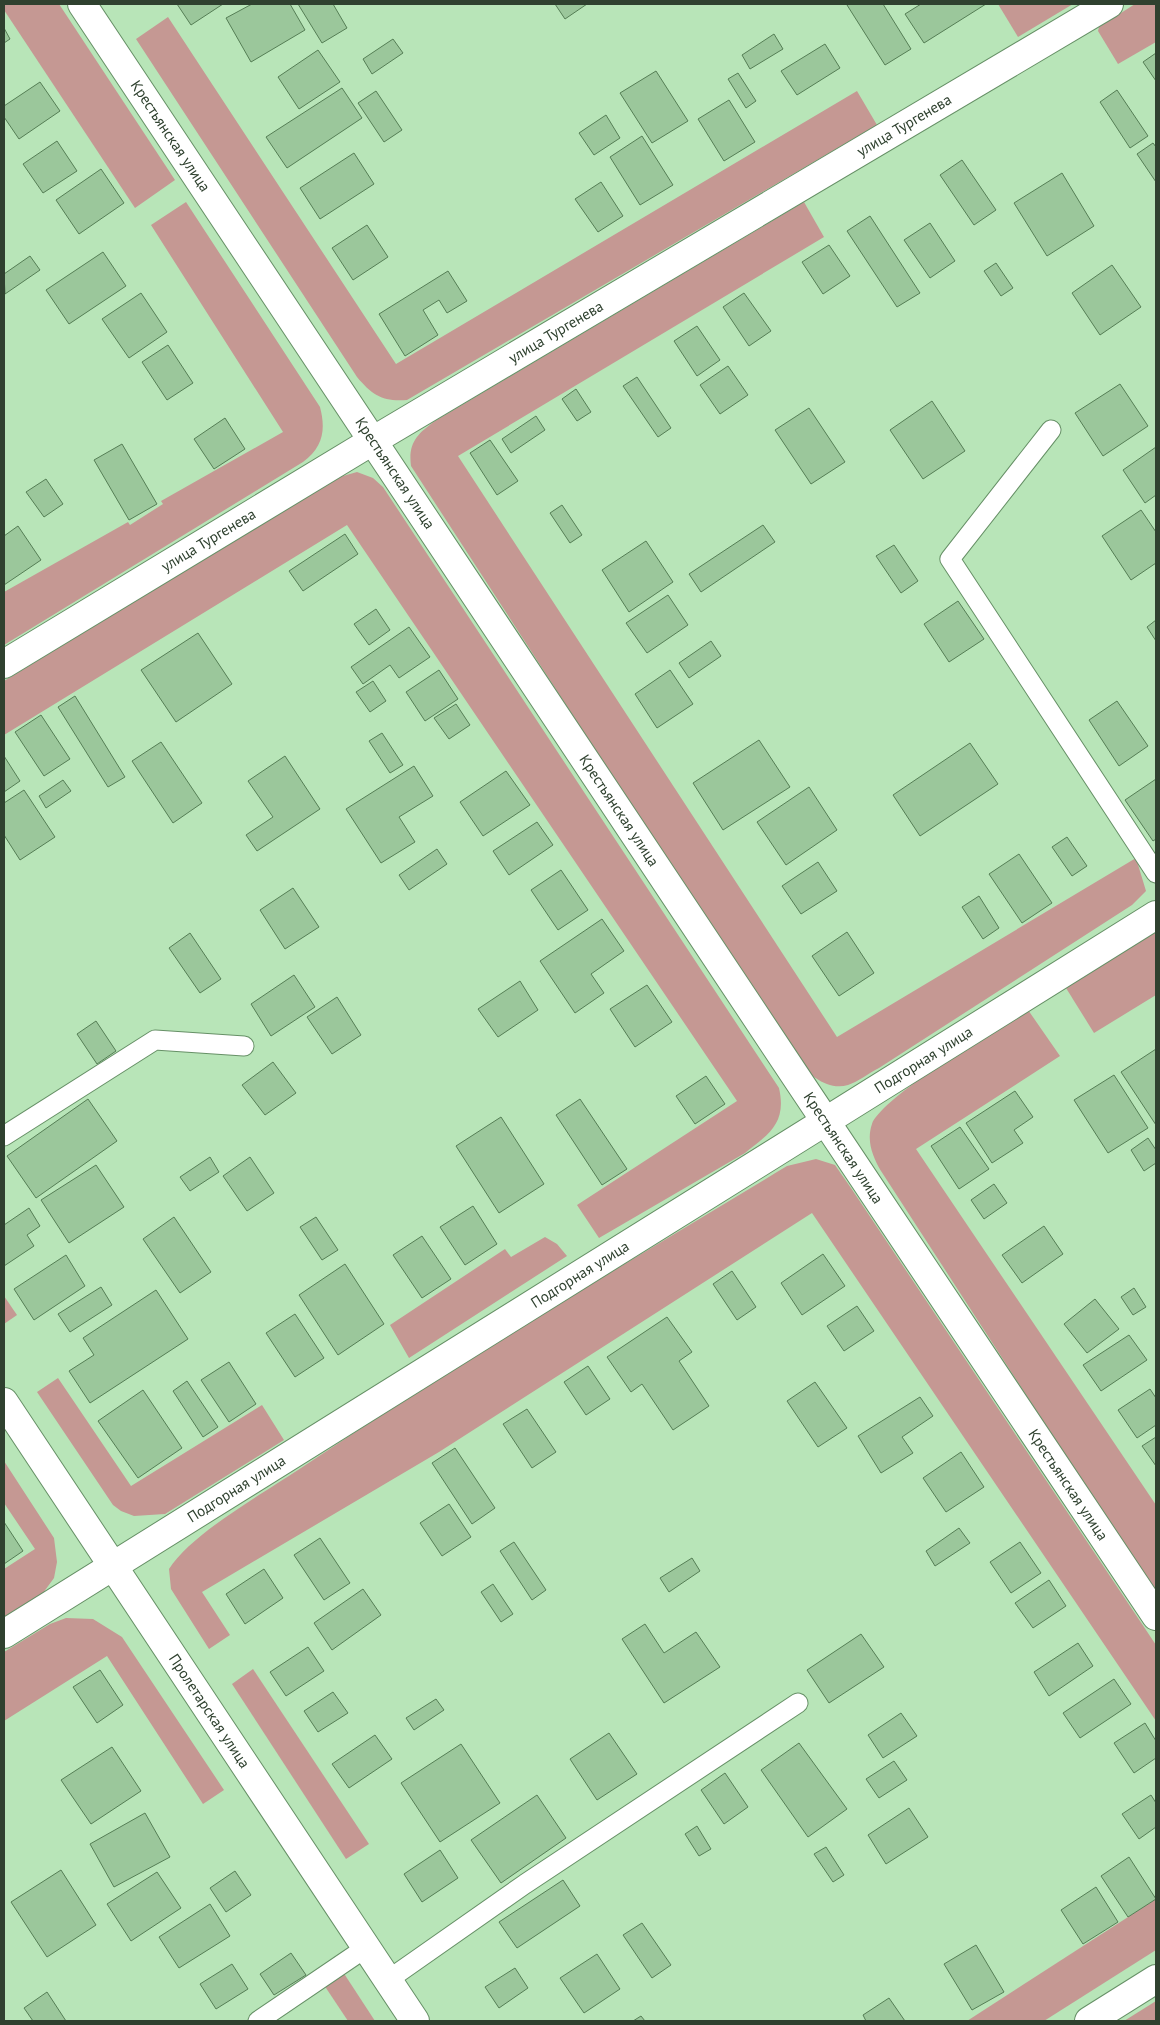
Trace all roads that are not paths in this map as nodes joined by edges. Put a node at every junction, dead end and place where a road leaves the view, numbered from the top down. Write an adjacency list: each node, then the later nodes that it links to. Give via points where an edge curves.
1 (82, 4): 4 (street, Крестьянская улица)
2 (1109, 4): 4 (street, улица Тургенева)
3 (1051, 430): 6 (lane, via 950,559)
4 (374, 440): 5 (street, улица Тургенева); 9 (street, Крестьянская улица)
5 (4, 664)
6 (1156, 873)
7 (1156, 915): 9 (street, Подгорная улица)
8 (244, 1046): 10 (lane, via 155,1040)
9 (825, 1123): 12 (street, Подгорная улица); 13 (street, Крестьянская улица)
10 (4, 1136)
11 (4, 1402): 12 (street, Пролетарская улица)
12 (113, 1566): 14 (street, Подгорная улица); 16 (street, Пролетарская улица)
13 (1156, 1616)
14 (4, 1634)
15 (798, 1704): 18 (lane, via 526,1884)
16 (366, 1947): 18 (street, Пролетарская улица); 19 (lane)
17 (1156, 1979): 21 (street)
18 (388, 1980): 20 (street, Пролетарская улица)
19 (258, 2021)
20 (415, 2021)
21 (1089, 2021)

